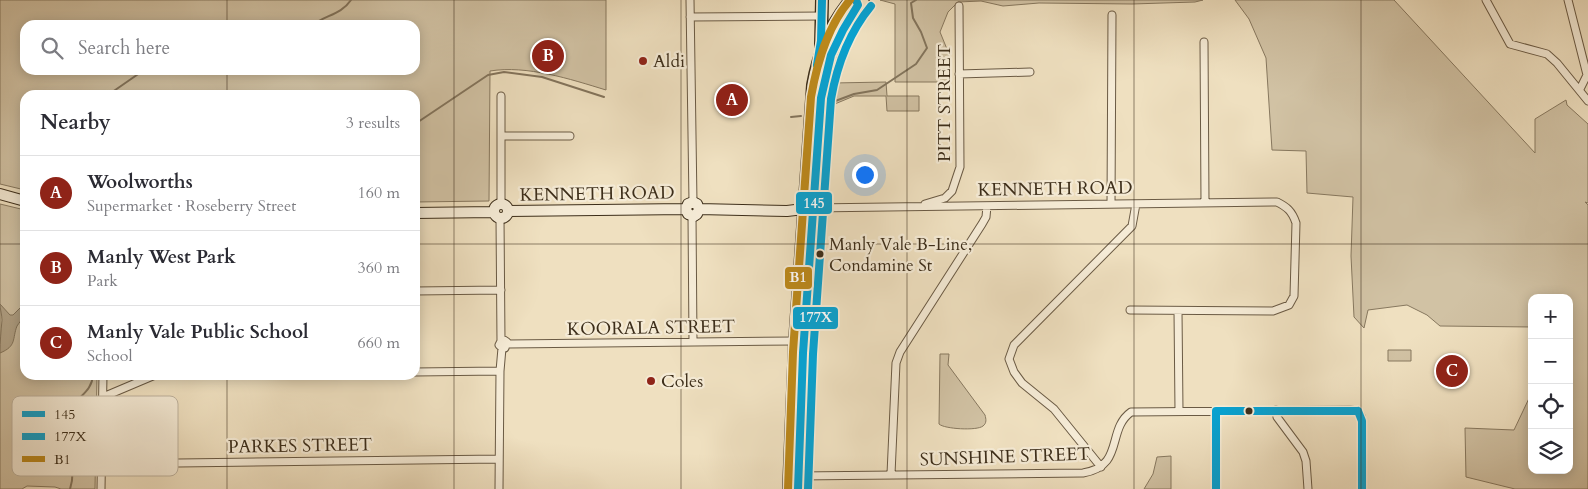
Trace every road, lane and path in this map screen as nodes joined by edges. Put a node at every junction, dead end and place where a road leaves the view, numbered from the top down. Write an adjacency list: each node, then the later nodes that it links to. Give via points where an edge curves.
1 (690, 0): 9 (street)
2 (822, 0): 8 (highway)
3 (1486, 0): 14 (street, via 1510,44 1547,54)
4 (1568, 0): 14 (street, via 1587,75)
5 (854, 1): 11 (highway, via 833,27); 17 (highway, via 831,55)
6 (959, 6): 13 (street, PITT STREET)
7 (1112, 15): 23 (street)
8 (822, 16): 9 (street); 11 (highway)
9 (690, 17): 29 (street)
10 (1204, 42): 22 (street)
11 (820, 54): 17 (highway, via 813,82)
12 (1030, 72): 13 (street)
13 (959, 74): 27 (street, PITT STREET, via 960,167 956,180 945,198)
14 (1580, 89): 16 (street)
15 (501, 96): 18 (street)
16 (1588, 101)
17 (815, 106): 28 (highway)
18 (501, 136): 19 (street); 26 (street)
19 (570, 136)
20 (0, 194): 21 (main road)
21 (20, 200)
22 (1205, 203): 24 (street, KENNETH ROAD); 35 (street, KENNETH ROAD, via 1276,202 1286,206 1296,223 1294,296 1289,304 1273,311)
23 (1112, 204): 24 (street, KENNETH ROAD); 25 (street, KENNETH ROAD)
24 (1136, 204): 50 (street, via 1132,226 1014,345 1010,359 1018,377 1054,409)
25 (987, 206): 27 (street, KENNETH ROAD); 51 (street, via 982,224 896,363)
26 (504, 207): 29 (main road, KENNETH ROAD); 31 (main road, via 505,217)
27 (918, 207): 28 (street, KENNETH ROAD)
28 (808, 208): 29 (main road, KENNETH ROAD, via 787,211); 36 (highway); 53 (highway)
29 (692, 209): 37 (street)
30 (420, 213): 31 (main road)
31 (497, 215): 32 (street)
32 (501, 290): 33 (street); 38 (street)
33 (420, 291)
34 (1130, 310): 35 (street)
35 (1178, 311): 46 (street)
36 (795, 341): 37 (street, KOORALA STREET); 56 (highway)
37 (693, 342): 38 (street, KOORALA STREET)
38 (504, 344): 39 (street)
39 (500, 371): 40 (street); 48 (street)
40 (420, 372)
41 (103, 380): 43 (street)
42 (143, 380): 44 (street)
43 (103, 396)
44 (105, 396)
45 (1276, 410): 47 (street, SUNSHINE STREET); 59 (street, via 1277,417 1306,461); 60 (street, SUNSHINE STREET, via 1359,408 1362,421)
46 (1179, 411): 47 (street, SUNSHINE STREET); 50 (street, SUNSHINE STREET, via 1137,411 1127,416 1110,456)
47 (1216, 411): 58 (street)
48 (499, 459): 49 (street, PARKES STREET); 55 (street)
49 (178, 463)
50 (1101, 468): 51 (street, SUNSHINE STREET, via 1084,472)
51 (891, 474): 53 (street, SUNSHINE STREET)
52 (102, 476): 54 (street)
53 (798, 476): 57 (highway)
54 (102, 489)
55 (499, 489)
56 (789, 489)
57 (798, 489)
58 (1216, 489)
59 (1308, 489)
60 (1362, 489)

